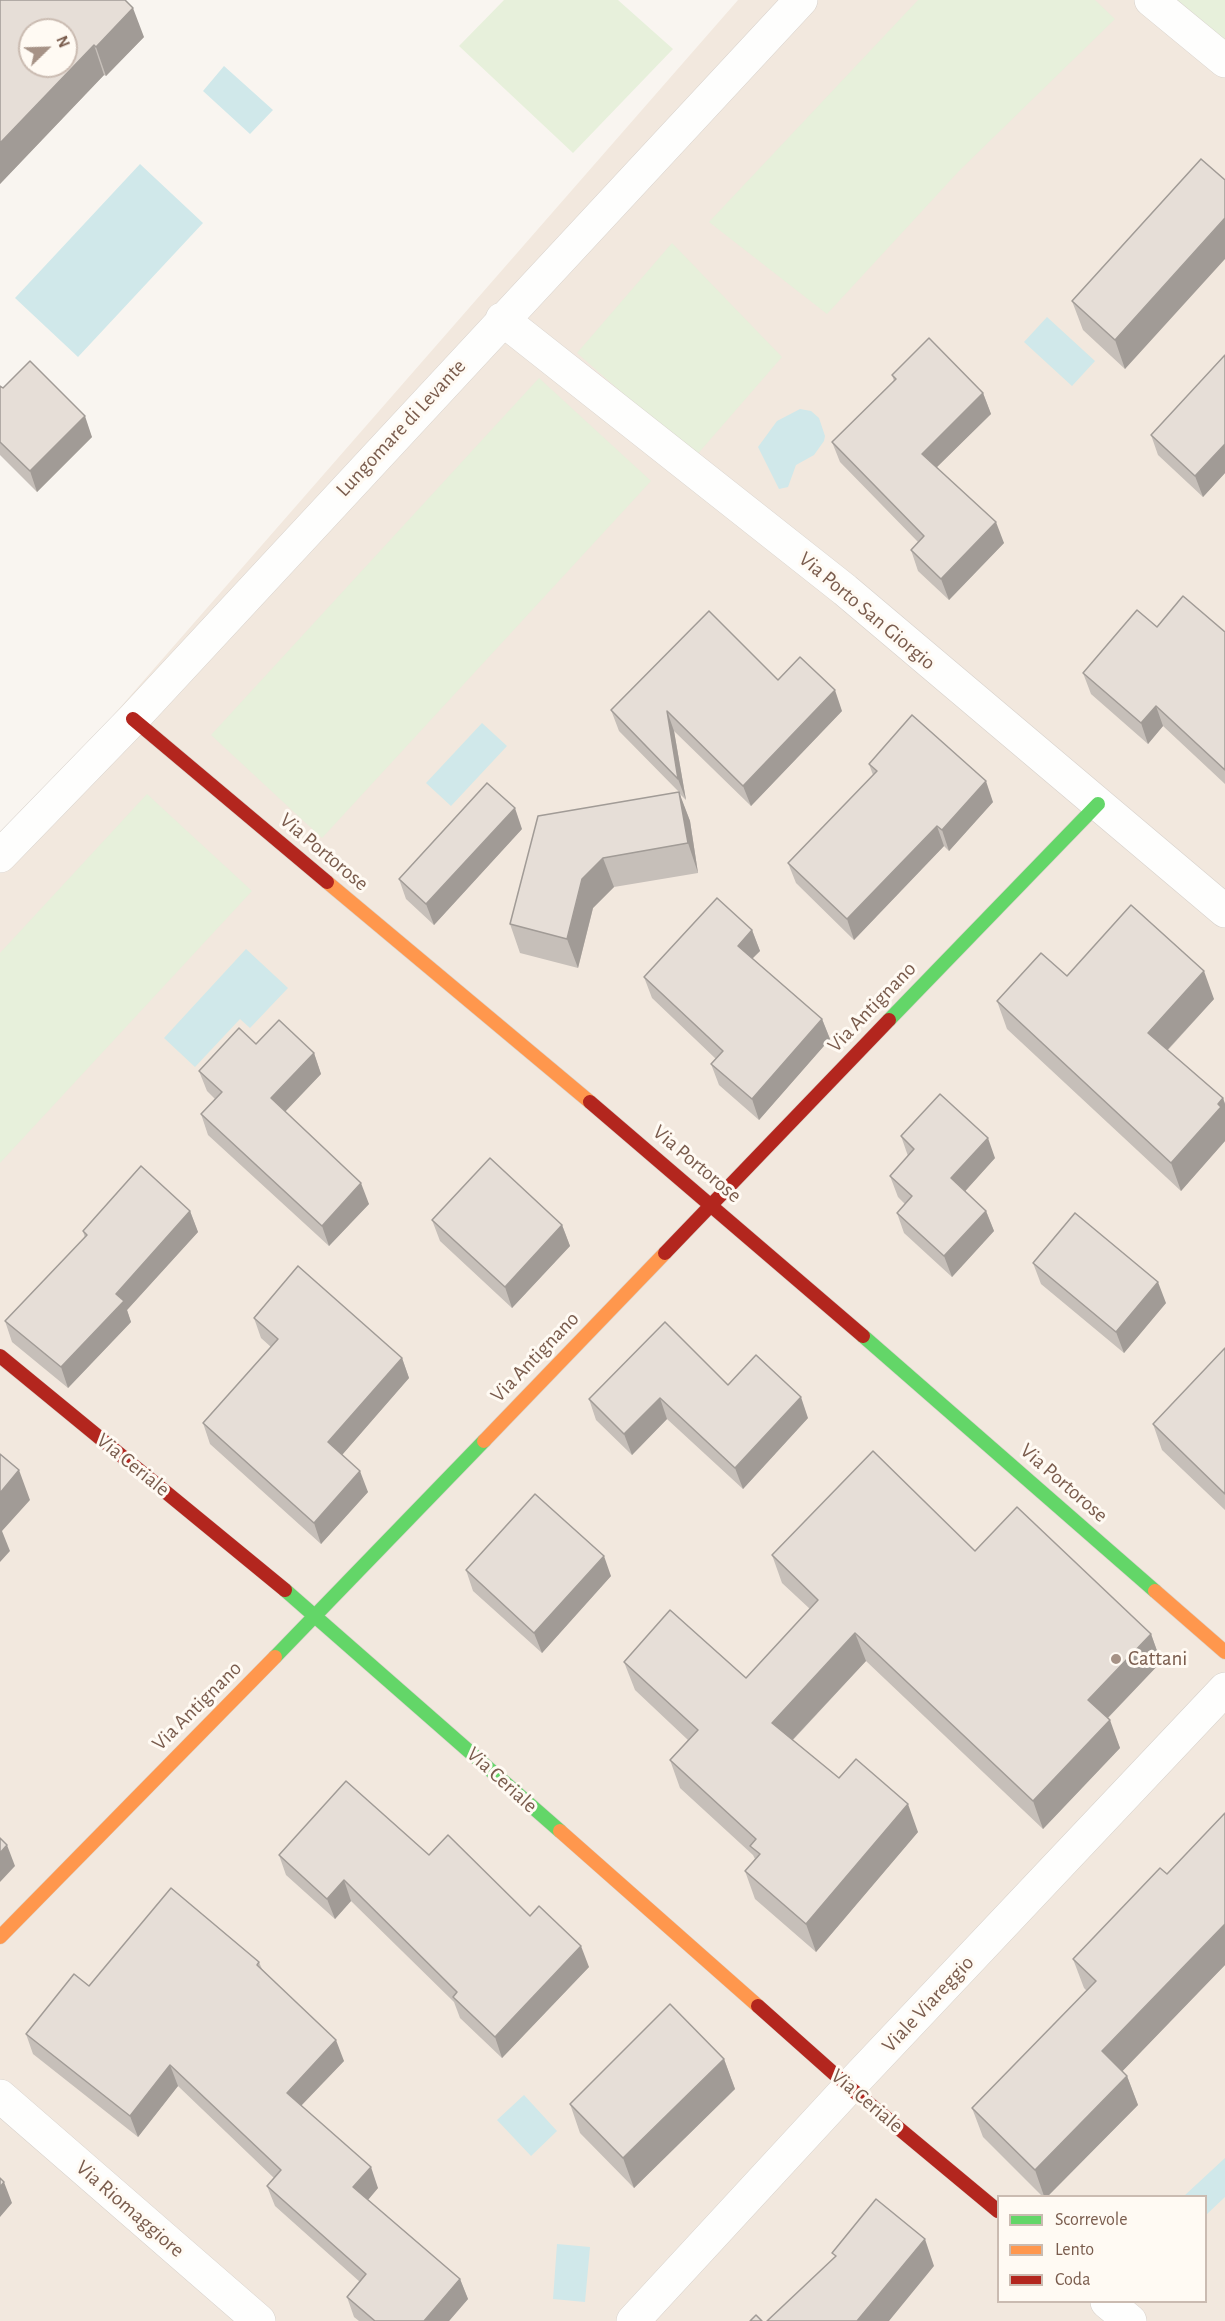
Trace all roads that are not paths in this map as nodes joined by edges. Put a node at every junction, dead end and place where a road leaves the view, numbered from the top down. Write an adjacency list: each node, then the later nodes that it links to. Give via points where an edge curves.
1 (801, 0): 4 (street, Lungomare di Levante)
2 (1150, 0): 3 (street)
3 (1225, 61)
4 (502, 319): 5 (street, Lungomare di Levante); 6 (street, Via Porto San Giorgio, via 844,590)
5 (133, 719): 7 (street, Lungomare di Levante); 9 (street, Via Portorose)
6 (1098, 804): 8 (street, Via Porto San Giorgio); 9 (street, Via Antignano)
7 (0, 855)
8 (1225, 911)
9 (711, 1204): 11 (street, Via Antignano); 12 (street, Via Portorose)
10 (0, 1356): 11 (street, Via Ceriale)
11 (316, 1615): 14 (street, Via Antignano); 15 (street, Via Ceriale)
12 (1225, 1652)
13 (1225, 1689): 15 (street, Viale Viareggio)
14 (0, 1937)
15 (849, 2087): 17 (street, Via Ceriale); 20 (street, Viale Viareggio)
16 (0, 2096): 19 (street, Via Riomaggiore)
17 (997, 2209)
18 (1109, 2303): 21 (street)
19 (260, 2321)
20 (633, 2321)
21 (1131, 2321)

